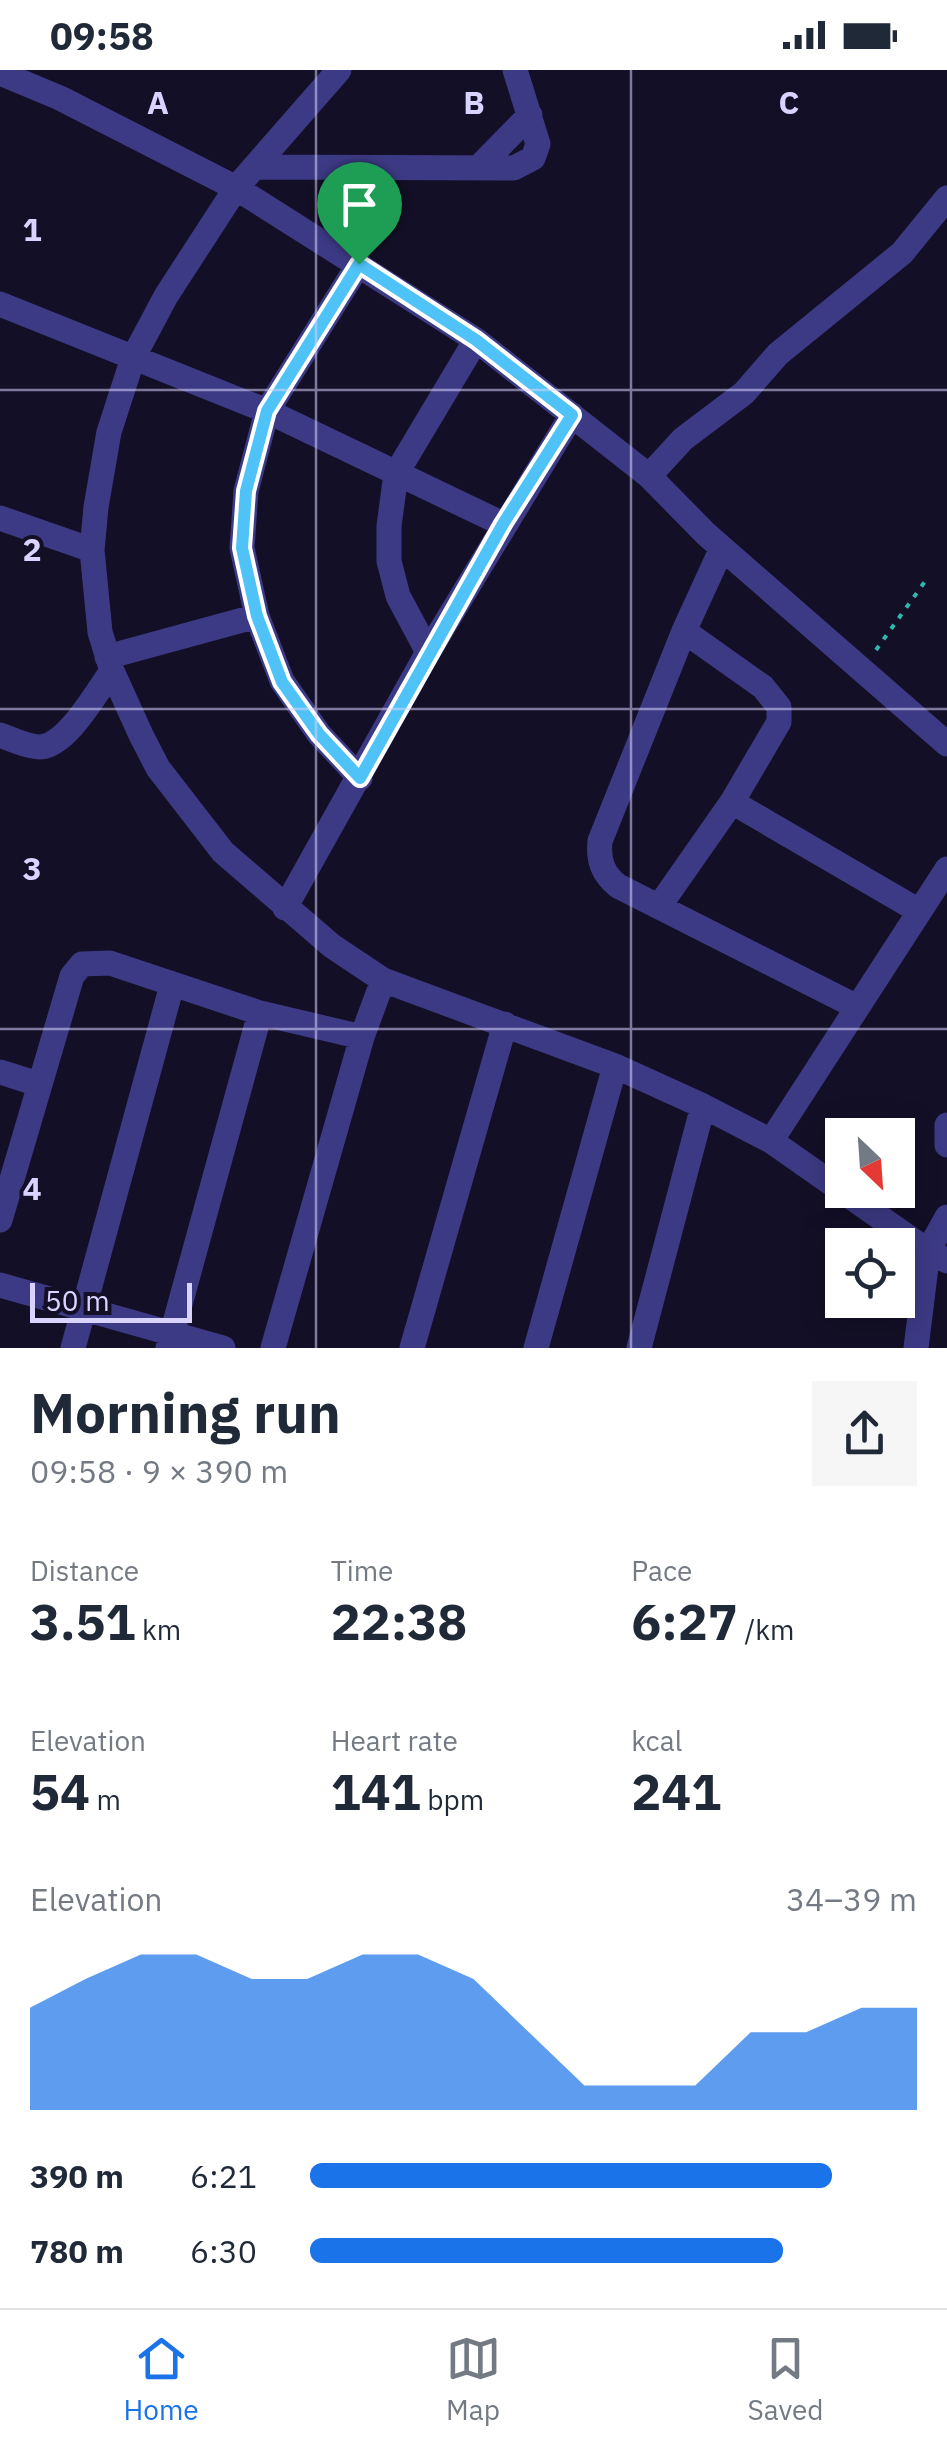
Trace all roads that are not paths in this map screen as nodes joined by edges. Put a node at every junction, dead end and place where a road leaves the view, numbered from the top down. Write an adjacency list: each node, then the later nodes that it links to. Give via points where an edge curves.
1 (339, 70): 4 (street)
2 (516, 70): 4 (street, via 530,115 478,168)
3 (0, 73): 5 (street)
4 (255, 167): 5 (street)
5 (236, 188): 7 (street); 10 (street)
6 (947, 198): 14 (street, via 902,253 778,354 744,394 683,439)
7 (359, 264): 9 (street); 11 (street)
8 (0, 304): 10 (street)
9 (476, 340): 12 (street); 13 (street)
10 (132, 358): 11 (street); 18 (street, via 109,432)
11 (267, 411): 13 (street); 19 (street, via 246,491 242,548)
12 (572, 415): 14 (street); 16 (street)
13 (396, 474): 16 (street); 21 (street, via 389,562 398,596)
14 (648, 476): 17 (street)
15 (0, 518): 18 (street)
16 (503, 524): 21 (street)
17 (722, 548): 20 (street); 24 (street)
18 (92, 550): 22 (street)
19 (257, 616): 22 (street); 25 (street, via 282,682)
20 (684, 631): 26 (street, via 763,687 779,708 779,722); 28 (street, via 600,841 607,876)
21 (428, 652): 25 (street)
22 (109, 664): 23 (street, via 65,736 39,747); 29 (street, via 158,768 224,852)
23 (0, 734)
24 (947, 744)
25 (360, 778): 29 (street)
26 (732, 802): 28 (street); 30 (street)
27 (947, 869): 30 (street)
28 (660, 905): 33 (street)
29 (286, 908): 31 (street)
30 (919, 911): 33 (street)
31 (383, 980): 35 (street); 36 (street)
32 (172, 985): 34 (street); 39 (street, via 110,963 76,969); 49 (street)
33 (857, 1008): 42 (street)
34 (260, 1013): 36 (street); 50 (street)
35 (504, 1024): 37 (street); 54 (street)
36 (362, 1037): 53 (street)
37 (615, 1066): 40 (street); 55 (street)
38 (0, 1072): 39 (street)
39 (38, 1084): 44 (street)
40 (702, 1106): 42 (street); 56 (street)
41 (947, 1125): 43 (street)
42 (771, 1141): 47 (street)
43 (947, 1145)
44 (6, 1174): 46 (street)
45 (947, 1217): 47 (street)
46 (0, 1220)
47 (937, 1256): 57 (street)
48 (0, 1285): 49 (street)
49 (84, 1306): 50 (street); 51 (street)
50 (170, 1340): 52 (street)
51 (73, 1348)
52 (223, 1348)
53 (273, 1348)
54 (412, 1348)
55 (536, 1348)
56 (639, 1348)
57 (916, 1348)

